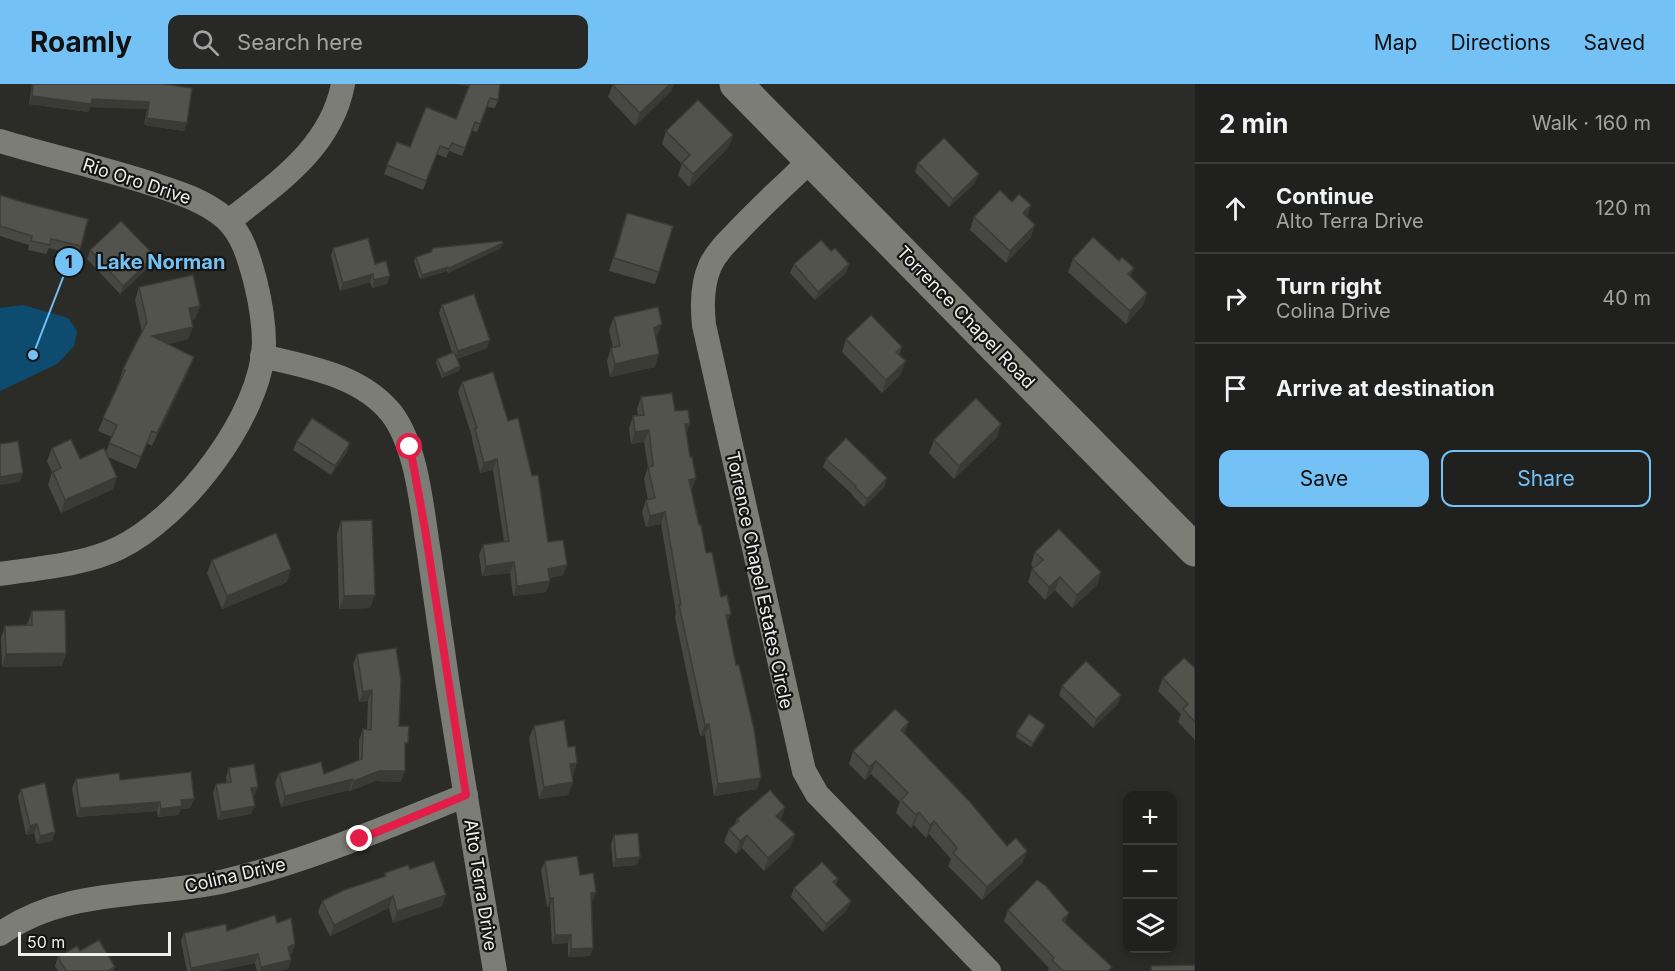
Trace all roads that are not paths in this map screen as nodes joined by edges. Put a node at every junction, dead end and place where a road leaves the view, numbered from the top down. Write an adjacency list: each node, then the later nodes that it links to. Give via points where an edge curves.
1 (343, 84): 5 (street, via 333,118 315,147)
2 (736, 84): 4 (street, Torrence Chapel Road)
3 (0, 141): 5 (street, Rio Oro Drive, via 181,193)
4 (812, 159): 7 (street, Torrence Chapel Road); 12 (street, Torrence Chapel Estates Circle, via 754,213 710,265 703,308 706,336 804,771 817,794)
5 (229, 221): 6 (street, Rio Oro Drive, via 243,242 261,303)
6 (262, 356): 8 (street, Rio Oro Drive, via 247,405 233,431 212,465 165,516 119,548 93,558); 9 (street, Alto Terra Drive, via 353,383 381,403 402,429 412,458)
7 (1195, 550)
8 (0, 574)
9 (466, 795): 10 (street, Colina Drive, via 287,864 203,885 72,902 32,915); 11 (street, Alto Terra Drive)
10 (0, 934)
11 (495, 971)
12 (989, 971)

